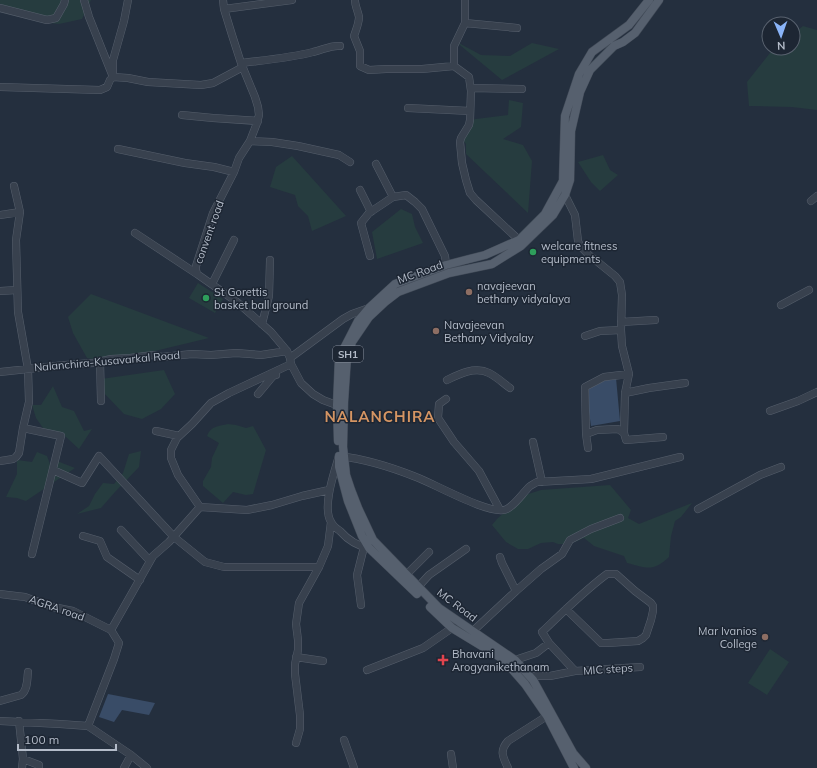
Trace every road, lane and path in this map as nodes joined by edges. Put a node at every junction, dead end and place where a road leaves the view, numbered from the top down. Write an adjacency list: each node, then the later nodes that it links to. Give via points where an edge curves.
1 (65, 0): 10 (street, via 56,18 47,20)
2 (84, 0): 17 (street)
3 (128, 0): 17 (street, via 113,60)
4 (223, 0): 11 (street, convent road)
5 (292, 0): 11 (street)
6 (355, 0): 16 (street, via 359,16 354,36 360,51 360,66 369,70)
7 (465, 0): 12 (street)
8 (649, 0): 39 (main road, MC Road / SH1, via 629,24 592,52 579,74 566,116 562,181 545,214)
9 (659, 0): 32 (main road, MC Road / SH1, via 635,33 614,46 590,70 580,92 570,131 570,180)
10 (0, 8)
11 (224, 9): 15 (street, convent road)
12 (465, 23): 13 (street); 16 (street, via 454,46)
13 (517, 28)
14 (340, 46): 15 (street, via 329,46 313,52)
15 (242, 65): 17 (street, via 212,83 201,85); 24 (street, convent road, via 258,107)
16 (454, 66): 19 (street, via 469,77)
17 (113, 77): 18 (street, via 107,86 100,90)
18 (0, 87)
19 (471, 88): 20 (street); 22 (street)
20 (522, 89)
21 (408, 108): 22 (street)
22 (470, 111): 39 (street, via 469,125 460,142 462,163 470,193)
23 (182, 115): 24 (street)
24 (258, 120): 25 (street, convent road)
25 (250, 141): 27 (street, via 272,142 339,155); 29 (street, convent road)
26 (118, 149): 29 (street)
27 (350, 162)
28 (376, 164): 33 (street)
29 (234, 172): 43 (street, convent road, via 214,213 196,266)
30 (14, 186): 34 (street)
31 (360, 190): 35 (street)
32 (565, 195): 51 (street, via 575,215 580,246 620,282); 68 (main road, MC Road / SH1, via 553,215 521,246 492,264 449,273 398,292 375,311 352,342 347,356)
33 (393, 197): 35 (street); 42 (street, via 406,195 422,210 445,256)
34 (20, 212): 36 (street); 45 (street, via 16,240)
35 (371, 212): 40 (street, via 361,223)
36 (0, 215)
37 (135, 233): 43 (street)
38 (234, 240): 44 (street)
39 (519, 240): 42 (main road, MC Road / SH1, via 485,255)
40 (370, 256)
41 (270, 260): 52 (street, via 269,296)
42 (446, 265): 49 (main road, MC Road / SH1, via 395,284)
43 (197, 274): 44 (street, convent road)
44 (212, 284): 52 (street, convent road)
45 (17, 290): 47 (street); 57 (street, via 18,312)
46 (809, 290): 48 (street)
47 (0, 291)
48 (781, 305)
49 (369, 308): 55 (street, via 343,319); 68 (main road, MC Road / SH1, via 358,321 339,358)
50 (655, 320): 51 (street)
51 (621, 322): 53 (street)
52 (262, 324): 55 (street, convent road, via 271,332)
53 (621, 330): 54 (street, via 600,331); 59 (street)
54 (585, 336)
55 (290, 360): 56 (street, Nalanchira-Kusavarkal Road, via 236,353 162,357 153,355); 65 (street, via 285,372 273,376); 68 (street, convent road, via 301,383 313,394); 74 (street, via 211,403)
56 (100, 361): 57 (street, Nalanchira-Kusavarkal Road); 67 (street)
57 (28, 369): 58 (street, Nalanchira-Kusavarkal Road); 70 (street, via 29,402)
58 (0, 372)
59 (629, 374): 64 (street); 73 (street, via 604,377 585,387)
60 (447, 380): 62 (street, via 478,370 487,372)
61 (685, 383): 64 (street)
62 (510, 388)
63 (817, 392): 69 (street)
64 (625, 393): 72 (street)
65 (258, 394)
66 (446, 399): 87 (street, via 439,404 438,418 454,442 479,471)
67 (100, 401)
68 (341, 407): 78 (main road, MC Road / SH1)
69 (770, 411)
70 (23, 428): 80 (street, via 19,453 16,457); 82 (street, via 61,436)
71 (156, 431): 74 (street)
72 (624, 433): 73 (street, via 618,429 597,430); 75 (street, via 626,440)
73 (586, 434): 77 (street)
74 (178, 437): 85 (street, via 171,450 171,458 178,475)
75 (663, 437)
76 (533, 442): 83 (street)
77 (588, 448)
78 (341, 456): 84 (street); 87 (street, via 376,463 416,477 473,503); 93 (main road, MC Road / SH1, via 340,467 348,501); 100 (main road, MC Road / SH1, via 351,490 373,540)
79 (680, 457): 83 (street, via 591,479)
80 (0, 461)
81 (781, 467): 86 (street, via 760,475)
82 (53, 470): 92 (street, via 82,483 99,456); 96 (street)
83 (542, 482): 87 (street, via 530,486 508,509)
84 (329, 490): 85 (street, via 247,510); 89 (street, via 328,510)
85 (200, 507): 92 (street)
86 (698, 509)
87 (500, 510)
88 (620, 518): 103 (street, via 570,540 562,554)
89 (331, 522): 93 (street, via 346,539); 99 (street, via 328,546)
90 (122, 530): 98 (street)
91 (83, 536): 101 (street, via 100,541 106,557)
92 (174, 537): 98 (street); 99 (street, via 205,562 224,567)
93 (367, 547): 105 (street, via 357,576); 107 (main road, MC Road / SH1)
94 (466, 549): 102 (street, via 429,575)
95 (429, 552): 100 (street)
96 (32, 554)
97 (500, 557): 103 (street)
98 (150, 561): 101 (street)
99 (319, 567): 111 (street, via 299,603)
100 (406, 575): 102 (main road, MC Road / SH1)
101 (140, 580): 108 (street)
102 (418, 587): 109 (main road, MC Road / SH1, via 439,608)
103 (516, 591): 109 (street)
104 (0, 594): 108 (street, AGRA road, via 25,597 73,611)
105 (361, 605)
106 (566, 609): 106 (street, via 607,574 616,574 653,606 651,620 643,638 638,641 608,644 597,639); 110 (street, via 542,632)
107 (452, 628): 115 (street, via 423,648); 118 (main road, MC Road / SH1, via 503,658)
108 (111, 630): 123 (street, via 118,643)
109 (473, 631): 112 (main road, MC Road / SH1)
110 (549, 644): 112 (street, via 536,653); 116 (street)
111 (296, 657): 113 (street); 125 (street, via 295,674 300,715)
112 (515, 660): 118 (main road, MC Road / SH1)
113 (324, 661)
114 (640, 667): 116 (street, MIC steps)
115 (367, 670)
116 (575, 671): 118 (street, MIC steps)
117 (28, 672): 119 (street, via 24,693)
118 (530, 680): 120 (main road, MC Road / SH1); 137 (main road, MC Road / SH1, via 573,753)
119 (0, 701)
120 (547, 716): 135 (street, via 504,746 502,751); 136 (main road, MC Road / SH1)
121 (0, 721): 122 (street)
122 (19, 721): 123 (street); 128 (street)
123 (88, 726): 127 (street)
124 (344, 740): 133 (street)
125 (296, 743)
126 (451, 754): 134 (street)
127 (131, 755): 131 (street); 132 (street)
128 (23, 759): 129 (street); 130 (street, via 39,765)
129 (22, 768)
130 (39, 768)
131 (124, 768)
132 (147, 768)
133 (354, 768)
134 (453, 768)
135 (508, 768)
136 (574, 768)
137 (586, 768)

